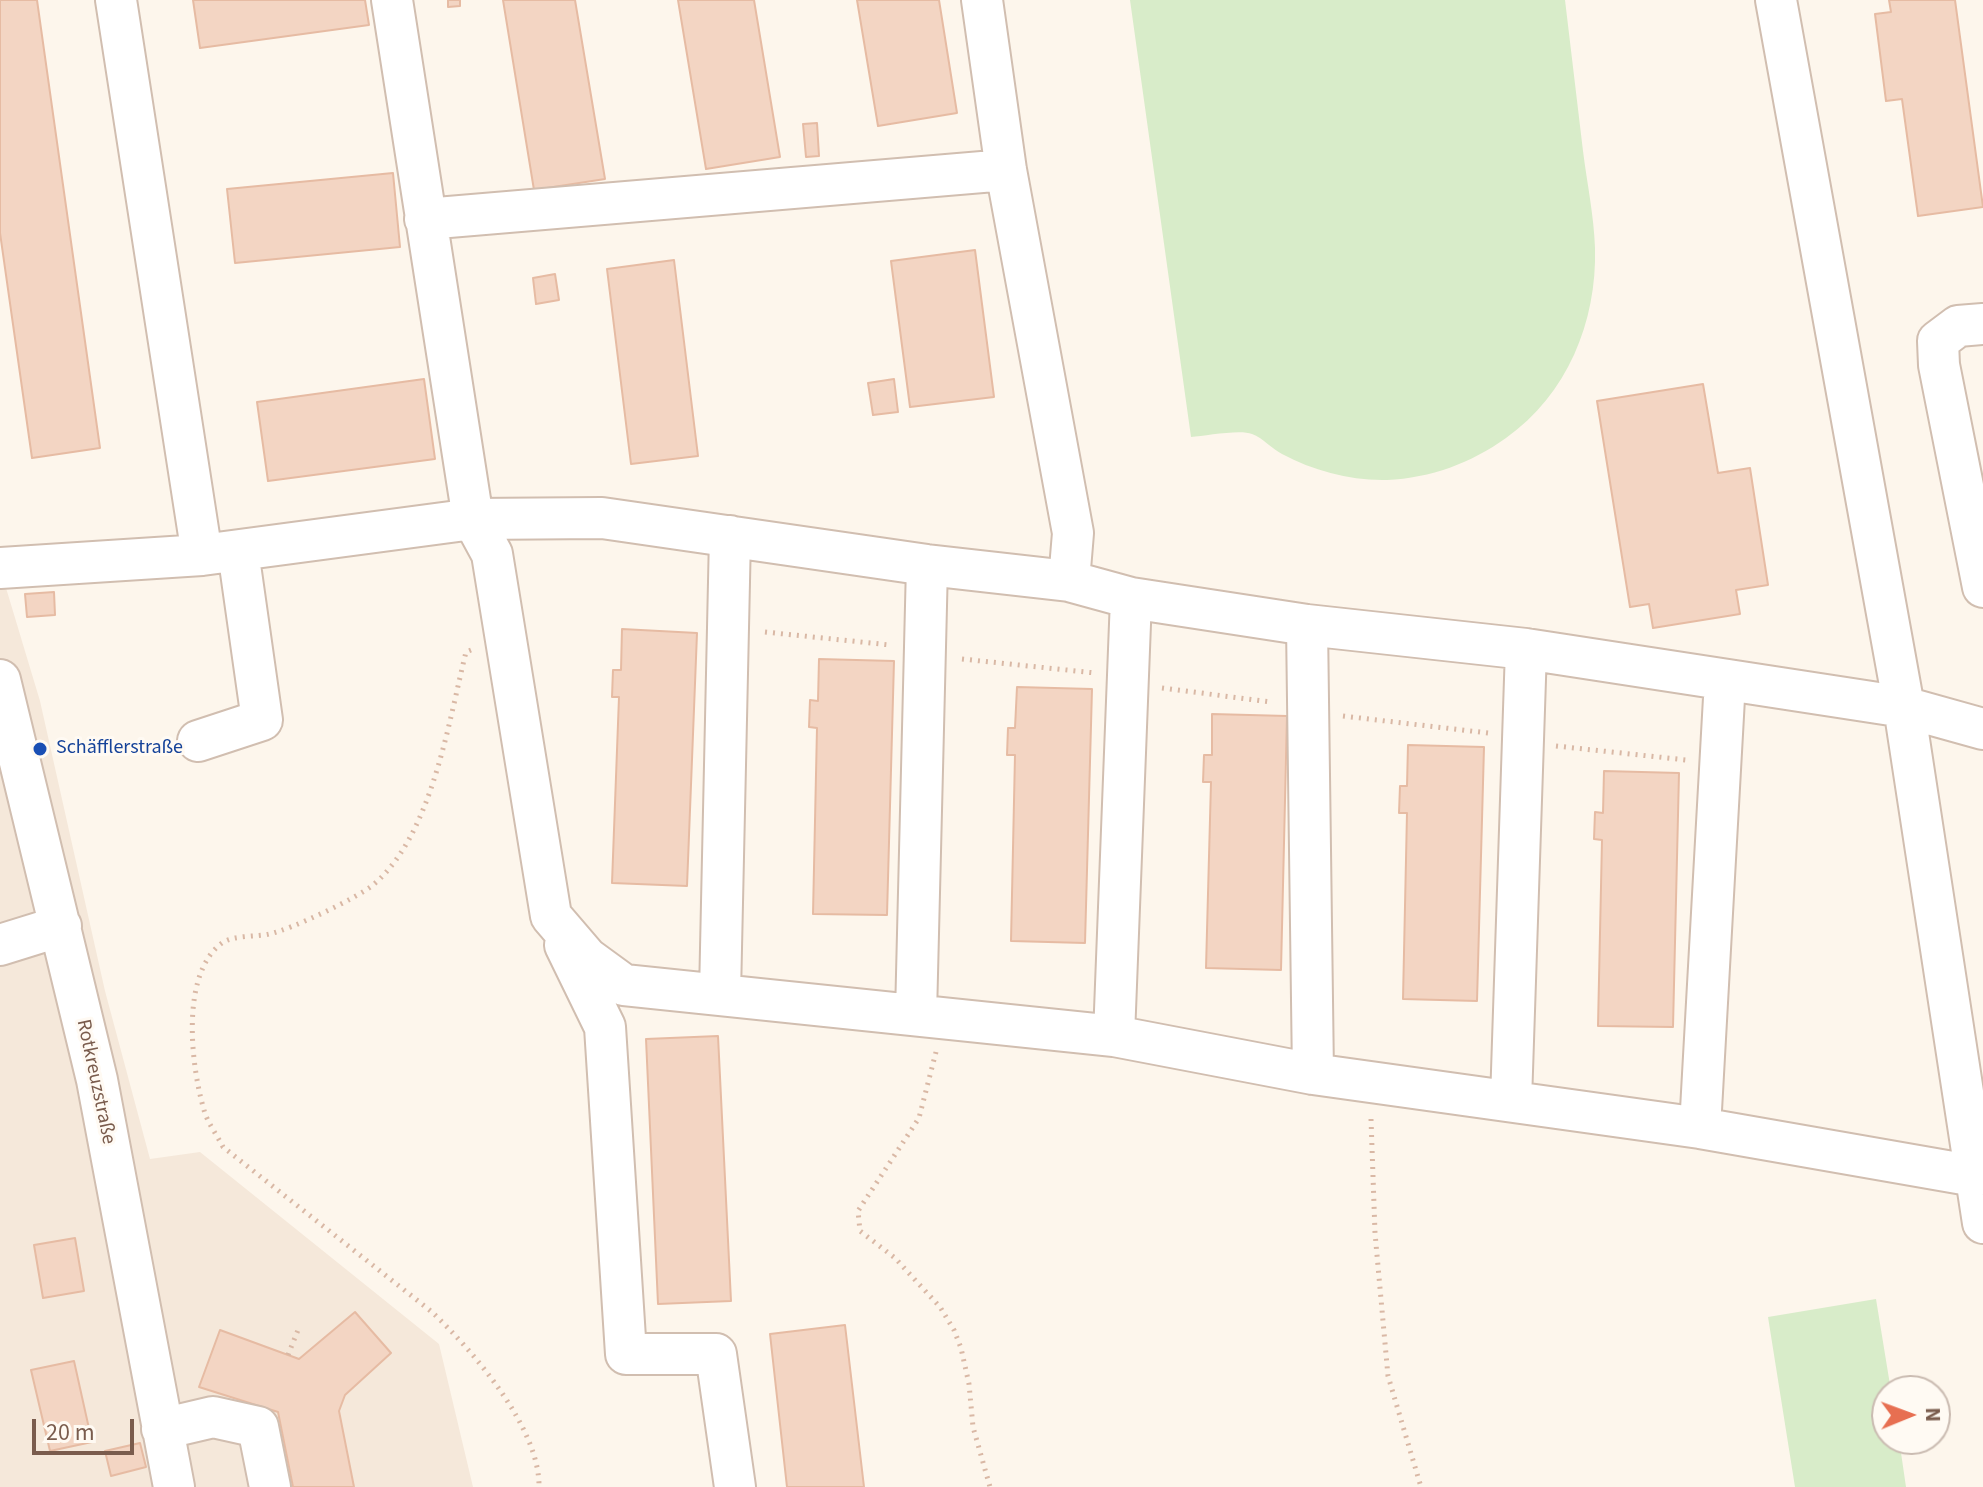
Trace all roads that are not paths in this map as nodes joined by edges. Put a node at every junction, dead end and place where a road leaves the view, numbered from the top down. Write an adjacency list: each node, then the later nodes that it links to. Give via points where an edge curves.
1 (116, 0): 10 (street)
2 (392, 0): 6 (street)
3 (982, 0): 5 (street)
4 (1776, 0): 20 (street)
5 (1006, 170): 6 (street); 13 (street, via 1073,533)
6 (425, 219): 8 (street)
7 (1983, 324): 14 (street, via 1958,326 1938,341)
8 (473, 519): 9 (street, via 602,518); 10 (street); 23 (street, via 492,554)
9 (730, 536): 11 (street); 26 (street)
10 (220, 553): 12 (street); 22 (street, via 262,720)
11 (927, 565): 13 (street); 27 (street)
12 (0, 568)
13 (1069, 581): 15 (street)
14 (1983, 587)
15 (1131, 598): 16 (street); 28 (street)
16 (1307, 625): 17 (street); 29 (street)
17 (1526, 649): 19 (street); 30 (street)
18 (0, 680): 24 (street, Rotkreuzstraße)
19 (1725, 680): 20 (street); 31 (street)
20 (1904, 707): 21 (street); 32 (street)
21 (1983, 729)
22 (198, 741)
23 (551, 916): 26 (street, via 587,958 624,985); 37 (street, via 605,1027 626,1354 716,1354)
24 (61, 926): 25 (street); 34 (street, Rotkreuzstraße, via 97,1080)
25 (0, 945)
26 (720, 994): 27 (street)
27 (928, 1016): 28 (street)
28 (1114, 1036): 29 (street)
29 (1313, 1074): 30 (street)
30 (1511, 1101): 31 (street)
31 (1700, 1128): 32 (street)
32 (1975, 1176): 33 (street)
33 (1983, 1223)
34 (162, 1429): 35 (street, Rotkreuzstraße); 36 (street, via 213,1417 258,1427)
35 (174, 1487)
36 (270, 1487)
37 (735, 1487)

